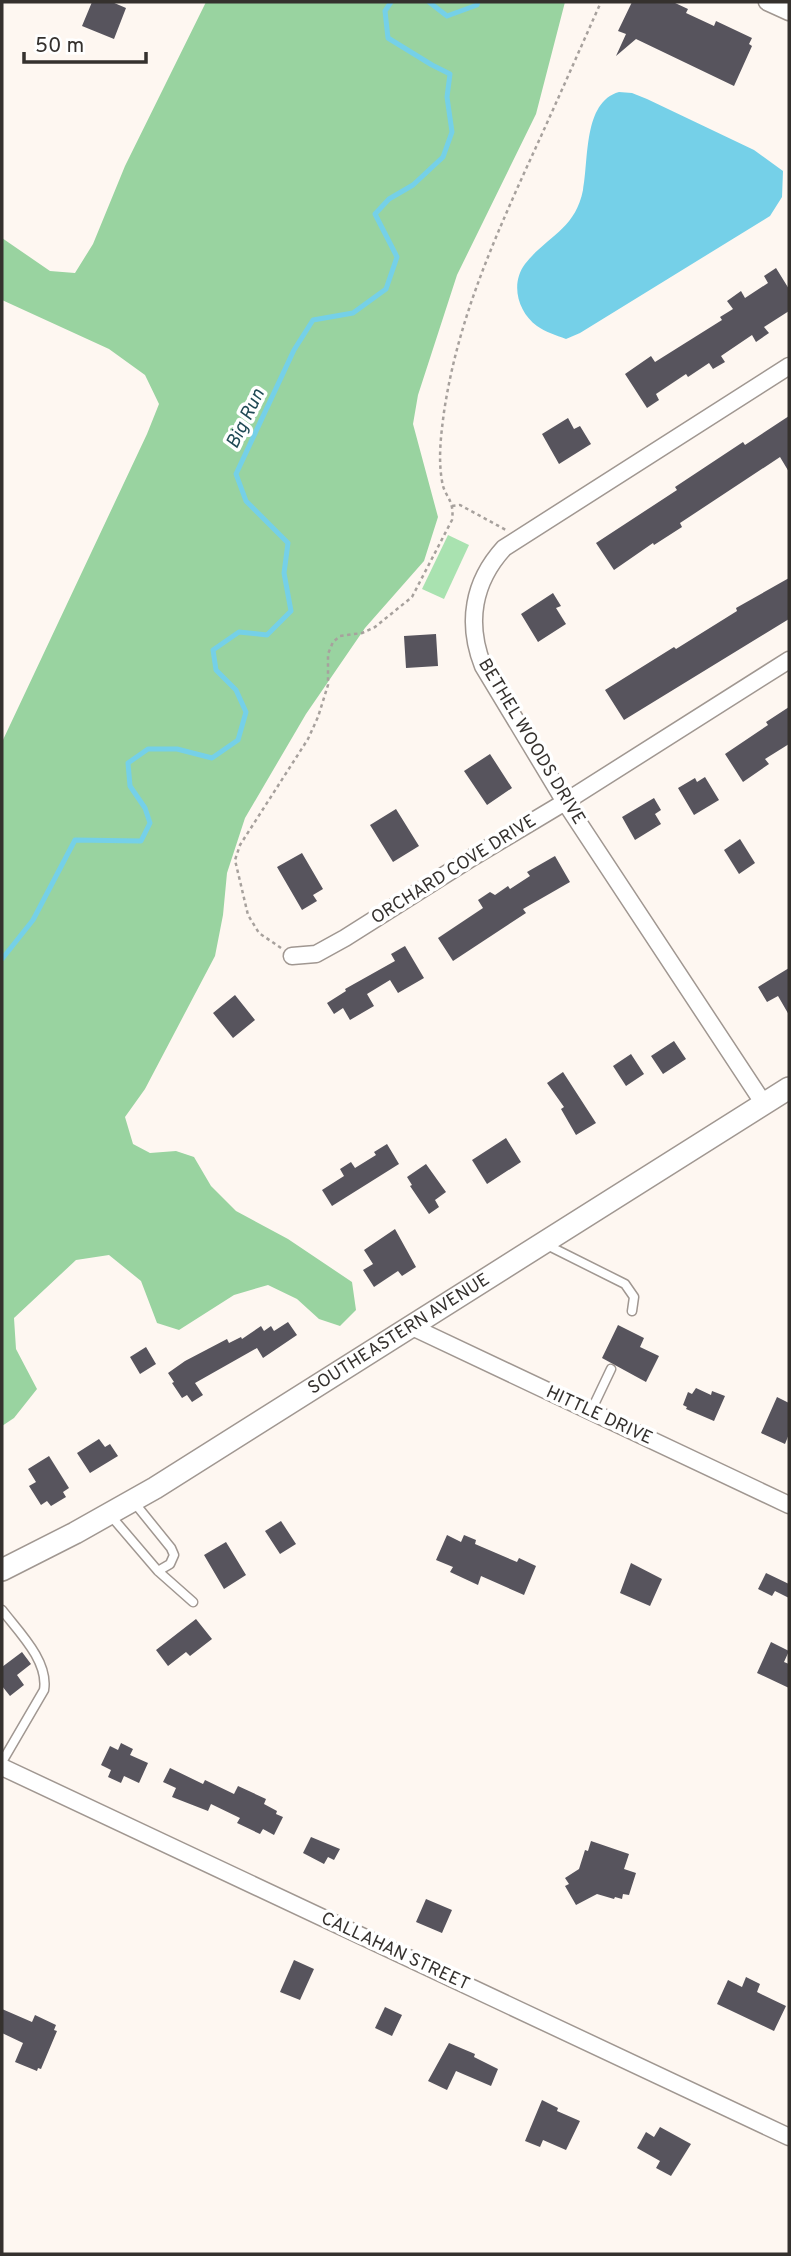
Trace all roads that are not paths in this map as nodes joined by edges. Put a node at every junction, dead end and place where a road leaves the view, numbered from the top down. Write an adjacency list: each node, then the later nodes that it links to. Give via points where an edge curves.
1 (767, 2): 2 (street)
2 (789, 12)
3 (789, 366): 5 (street, BETHEL WOODS DRIVE, via 504,548 477,589 473,614 476,650)
4 (789, 660): 5 (street, ORCHARD COVE DRIVE)
5 (565, 803): 6 (street, ORCHARD COVE DRIVE, via 345,938 316,954); 8 (street, BETHEL WOODS DRIVE)
6 (292, 956)
7 (789, 1088): 8 (street, SOUTHEASTERN AVENUE)
8 (764, 1104): 9 (street, SOUTHEASTERN AVENUE)
9 (542, 1243): 10 (lane, via 625,1284 634,1297); 11 (street, SOUTHEASTERN AVENUE)
10 (632, 1311)
11 (410, 1326): 13 (street, HITTLE DRIVE); 14 (street, SOUTHEASTERN AVENUE)
12 (611, 1369): 13 (lane)
13 (591, 1411): 15 (street, HITTLE DRIVE)
14 (132, 1500): 16 (street, SOUTHEASTERN AVENUE); 18 (lane, via 174,1556)
15 (789, 1505)
16 (110, 1513): 17 (street, SOUTHEASTERN AVENUE); 18 (lane)
17 (2, 1570)
18 (158, 1571): 19 (lane)
19 (194, 1602)
20 (2, 1610): 21 (lane, via 39,1660 46,1680)
21 (2, 1764): 22 (street, CALLAHAN STREET)
22 (789, 2137)

